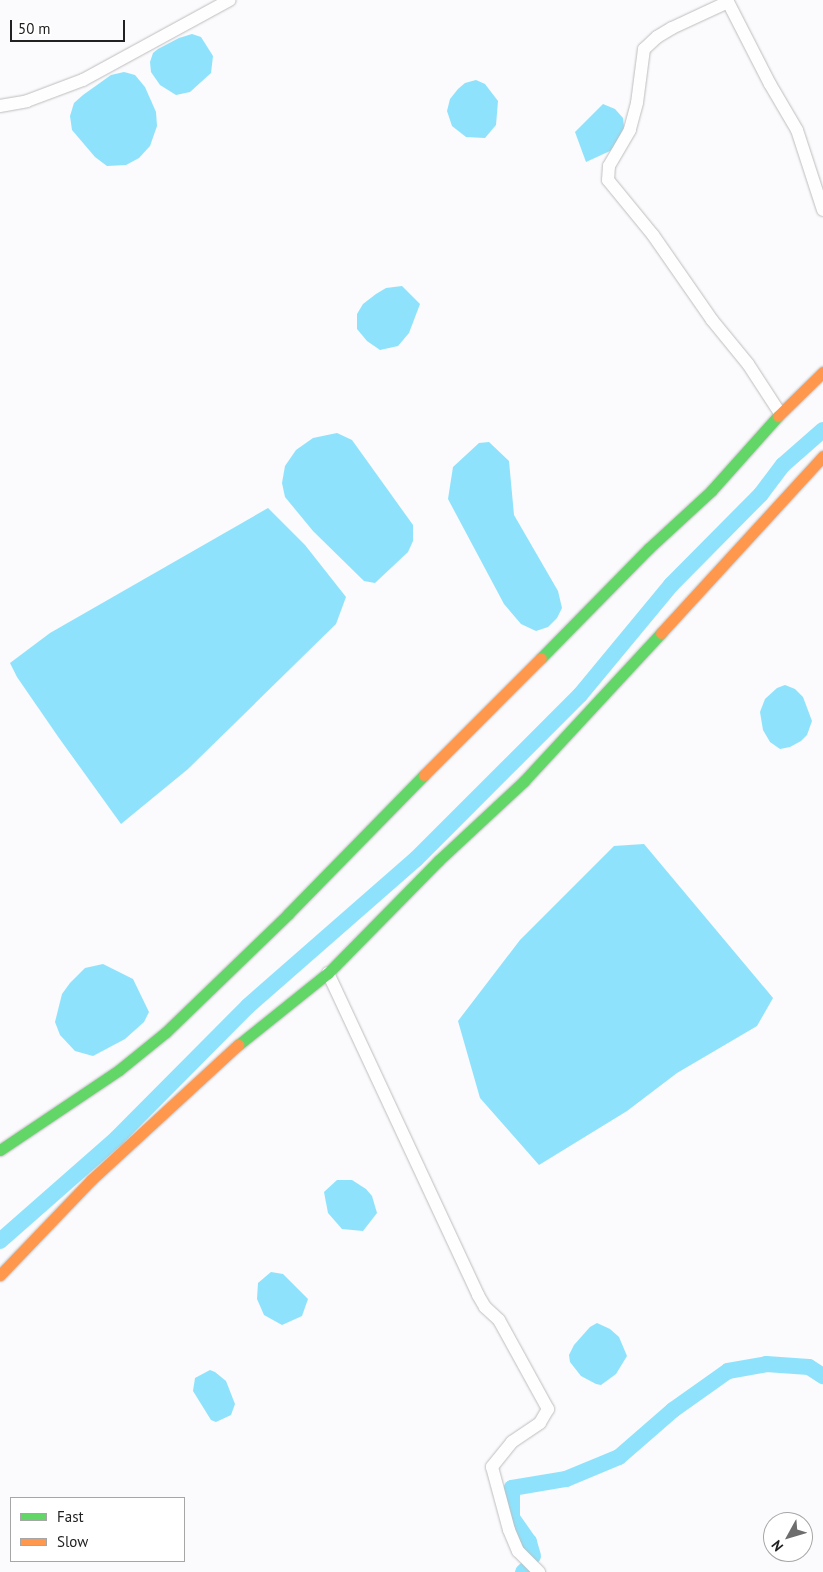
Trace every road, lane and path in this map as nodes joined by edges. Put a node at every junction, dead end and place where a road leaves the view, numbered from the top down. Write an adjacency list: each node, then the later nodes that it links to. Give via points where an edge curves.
1 (230, 0): 3 (street, via 83,80 26,101)
2 (727, 1): 4 (street, via 797,130); 6 (street, via 672,28 644,49 630,130 609,166 608,180 653,235)
3 (0, 106)
4 (823, 210)
5 (823, 372): 6 (street)
6 (780, 413): 9 (street, via 710,491 484,712 288,914 166,1032 119,1070)
7 (823, 456): 8 (street, via 586,716)
8 (328, 973): 10 (street, via 231,1051 98,1173); 11 (street, via 478,1295 499,1320 548,1409 540,1423 512,1442 492,1467 518,1551)
9 (0, 1150)
10 (0, 1275)
11 (539, 1572)

